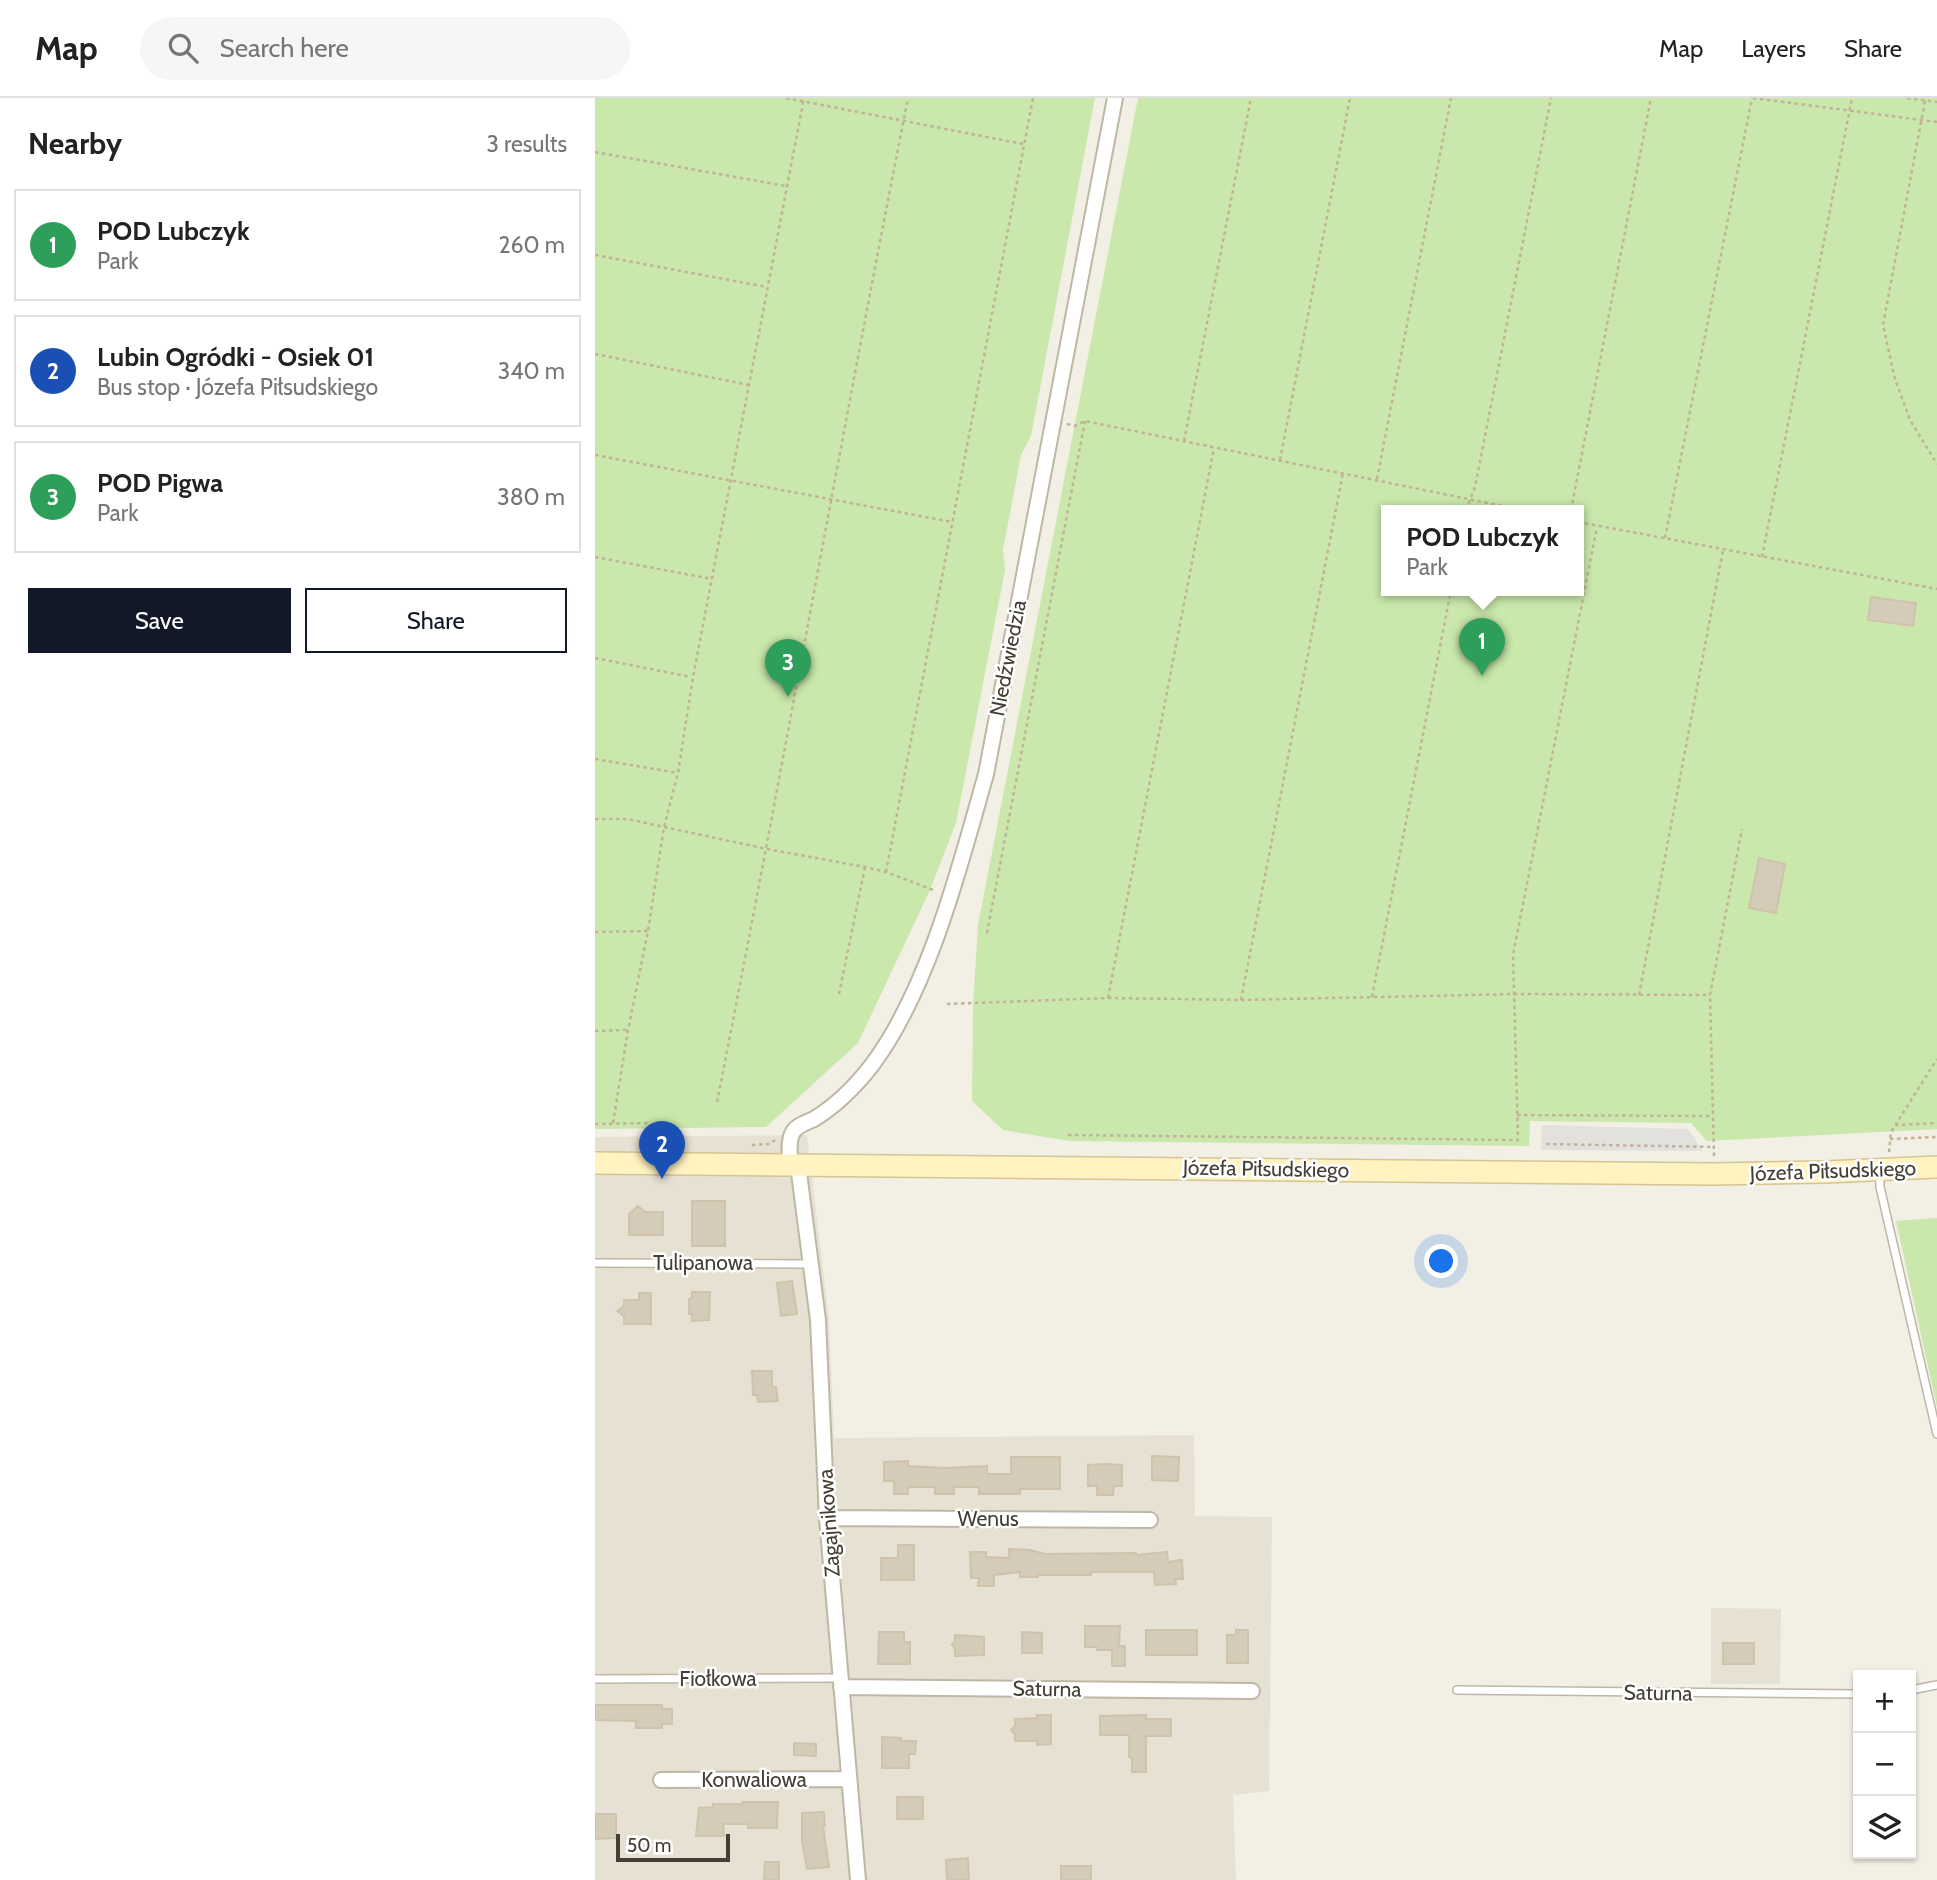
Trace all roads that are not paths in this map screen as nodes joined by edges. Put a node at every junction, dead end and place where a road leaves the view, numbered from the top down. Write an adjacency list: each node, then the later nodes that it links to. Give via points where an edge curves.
1 (1115, 98): 3 (street, Niedźwiedzia, via 988,762 968,836 931,948 904,1011 872,1064 846,1095 793,1131)
2 (595, 1163): 3 (street, Józefa Piłsudskiego)
3 (794, 1165): 5 (street, Józefa Piłsudskiego, via 1714,1174); 7 (street, Zagajnikowa)
4 (1937, 1167): 5 (street, Józefa Piłsudskiego)
5 (1880, 1170): 8 (lane, via 1880,1187)
6 (595, 1263): 7 (lane, Tulipanowa)
7 (810, 1264): 9 (street, Zagajnikowa, via 818,1320)
8 (1937, 1434)
9 (827, 1518): 10 (street, Wenus); 12 (street, Zagajnikowa)
10 (1150, 1520)
11 (595, 1679): 12 (lane, Fiołkowa)
12 (841, 1683): 16 (street, Saturna); 18 (street, Zagajnikowa)
13 (1937, 1685): 14 (lane)
14 (1916, 1689)
15 (1457, 1690): 17 (lane, Saturna)
16 (1252, 1691)
17 (1853, 1694)
18 (848, 1779): 19 (street, Konwaliowa); 20 (street, Zagajnikowa)
19 (661, 1780)
20 (858, 1880)

